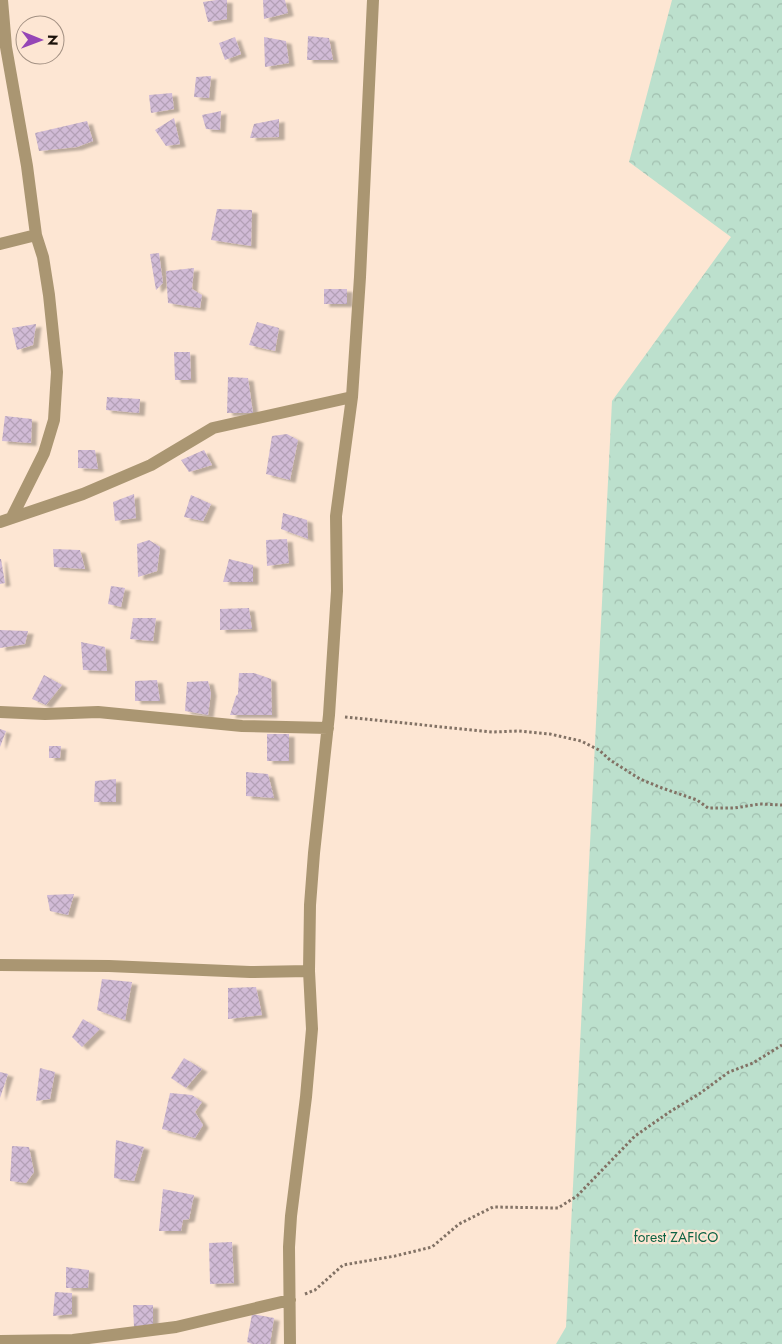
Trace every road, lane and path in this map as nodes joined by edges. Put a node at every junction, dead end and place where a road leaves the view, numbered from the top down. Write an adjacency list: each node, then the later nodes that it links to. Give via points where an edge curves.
1 (2, 0): 3 (street, via 6,47)
2 (373, 0): 5 (street)
3 (36, 236): 4 (street); 6 (street, via 43,257 57,372 54,420 44,453)
4 (0, 244)
5 (352, 397): 6 (street, via 213,428 151,465 83,494); 8 (street, via 336,516 337,591)
6 (6, 519)
7 (0, 712): 9 (street, via 98,712 242,726)
8 (329, 715): 9 (street); 10 (path, via 492,732 550,734 581,741 640,779 697,800 708,808)
9 (328, 728): 12 (street, via 314,853)
10 (782, 805)
11 (0, 965): 12 (street)
12 (309, 971): 14 (street, via 312,1029 291,1216)
13 (782, 1045): 14 (path, via 753,1063 729,1072 636,1136 577,1196 558,1208 493,1208 459,1224 432,1247 342,1265 315,1290)
14 (290, 1300): 15 (street, via 176,1327 73,1340); 16 (street)
15 (0, 1341)
16 (290, 1344)

